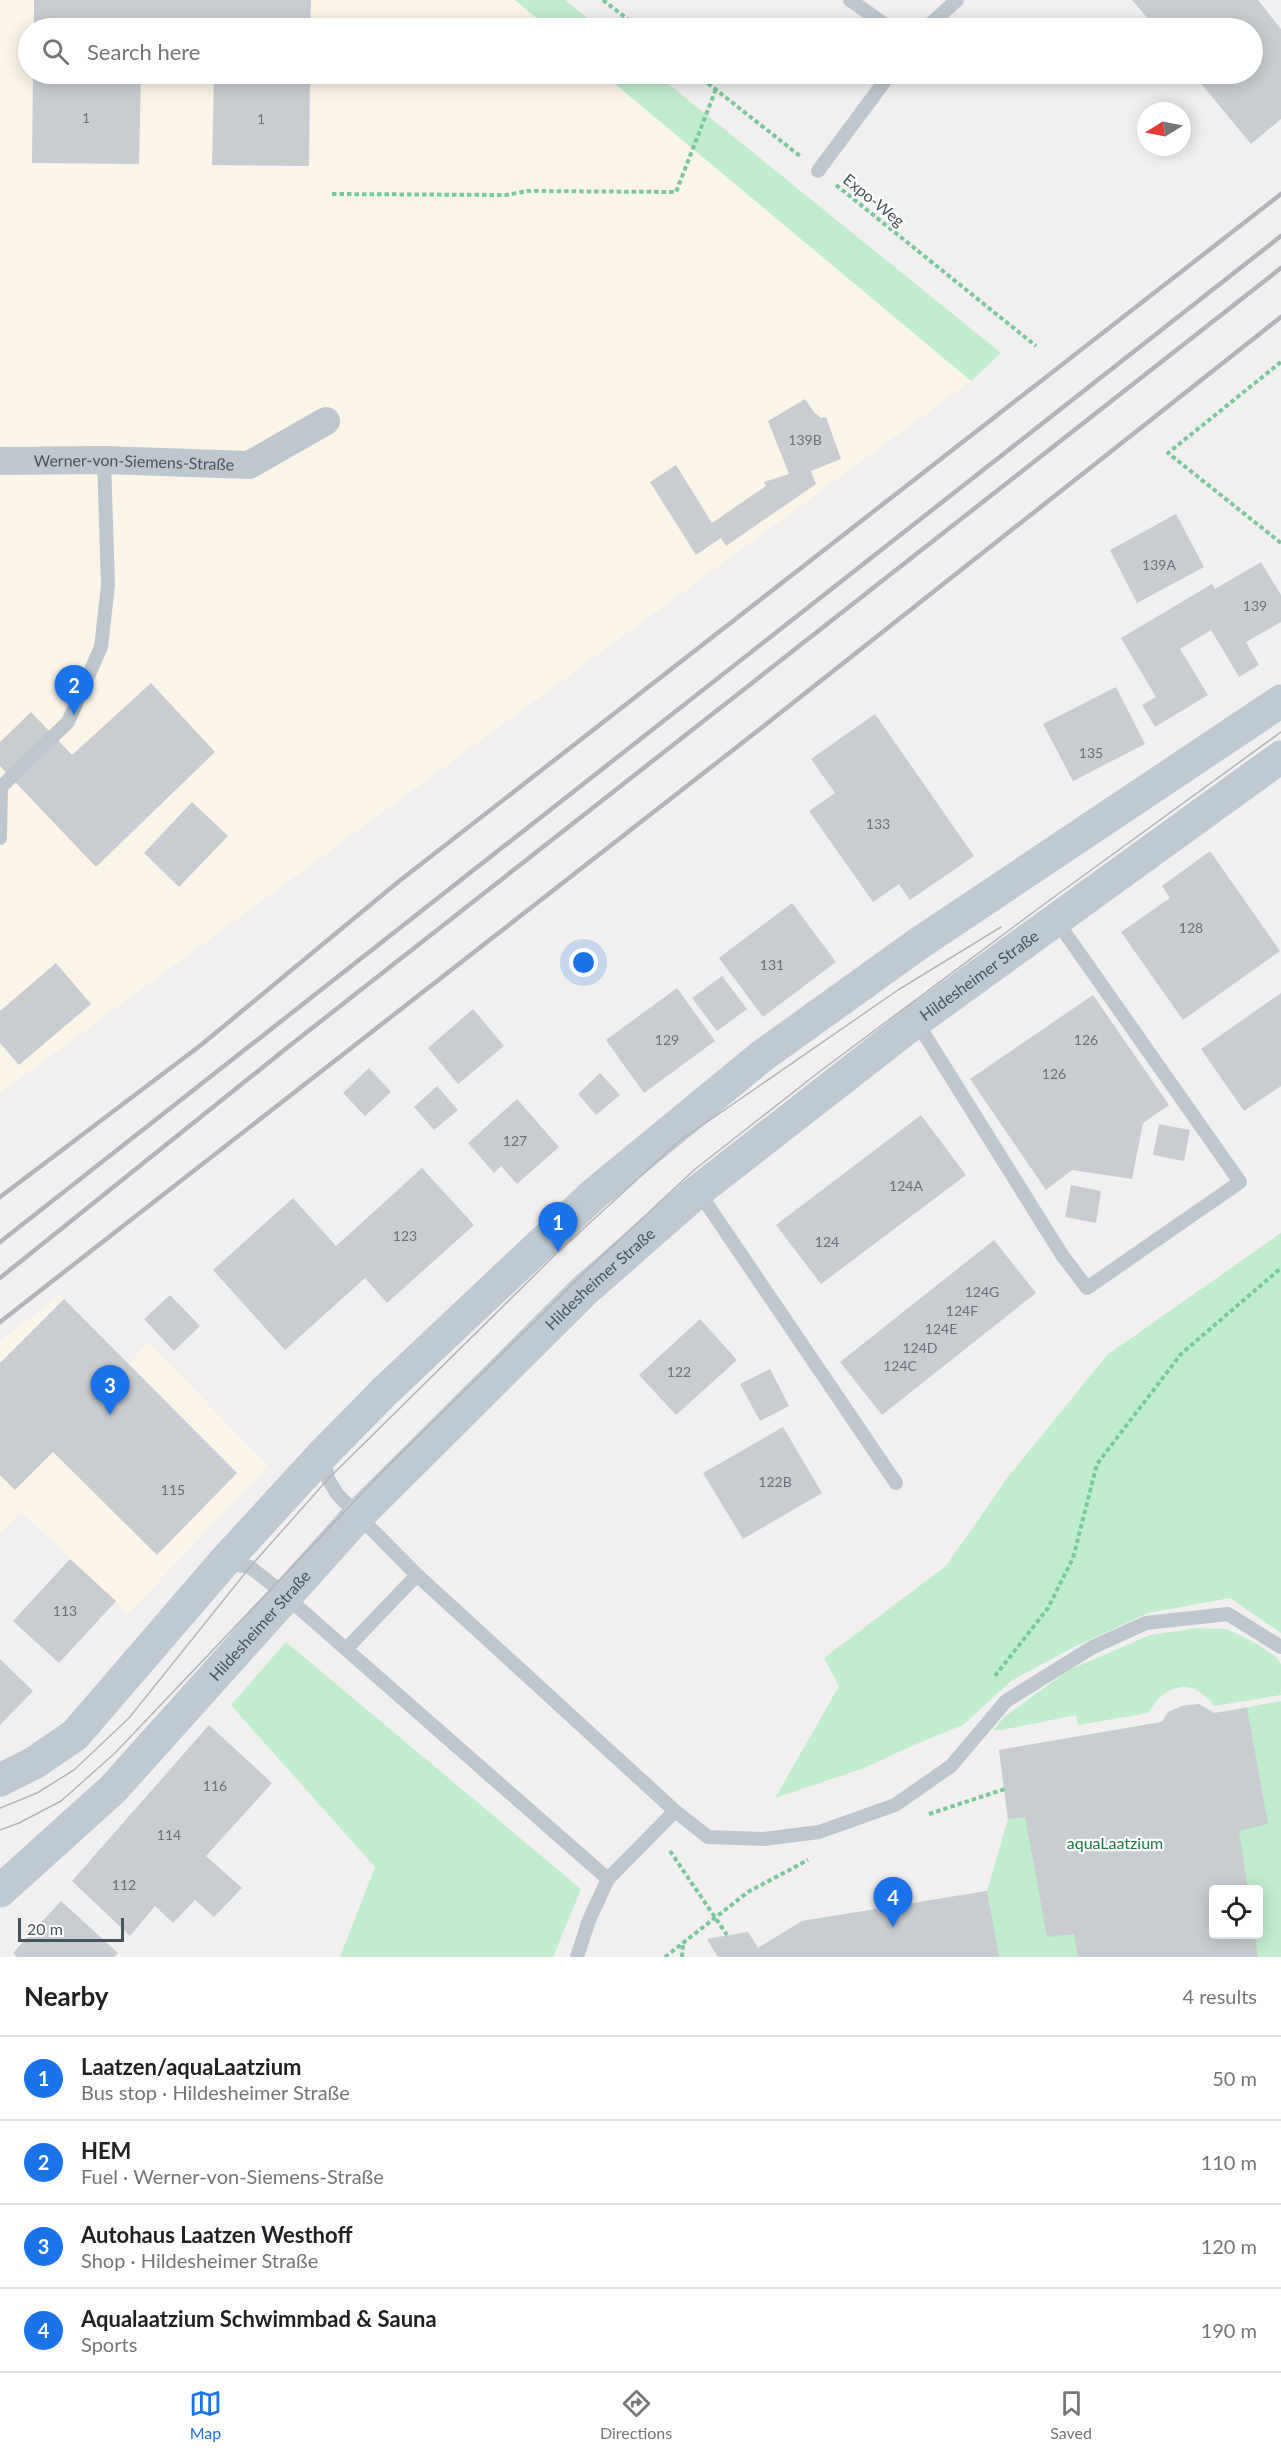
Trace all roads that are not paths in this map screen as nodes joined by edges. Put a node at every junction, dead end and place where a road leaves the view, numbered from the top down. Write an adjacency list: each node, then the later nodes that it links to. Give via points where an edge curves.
1 (850, 0): 3 (lane)
2 (957, 0): 4 (lane)
3 (876, 18)
4 (937, 18)
5 (883, 84): 6 (lane)
6 (818, 171)
7 (327, 421): 8 (street, Werner-von-Siemens-Straße, via 249,465)
8 (104, 460): 9 (street, Werner-von-Siemens-Straße); 12 (lane, via 108,585 101,647 68,722 1,787)
9 (0, 461)
10 (1281, 701): 16 (street, via 918,944 762,1056 594,1194)
11 (1281, 757): 13 (street, Hildesheimer Straße)
12 (0, 838)
13 (1056, 920): 14 (street, Hildesheimer Straße); 14 (lane, via 1240,1182 1087,1288)
14 (916, 1022): 15 (street, Hildesheimer Straße)
15 (698, 1191): 17 (lane); 18 (street, Hildesheimer Straße, via 584,1291)
16 (324, 1453): 18 (lane, via 328,1479); 19 (street)
17 (896, 1483)
18 (358, 1516): 20 (lane); 21 (street, Hildesheimer Straße)
19 (223, 1563): 21 (lane, via 250,1567); 24 (street, via 75,1735)
20 (417, 1575): 23 (lane); 25 (lane)
21 (285, 1596): 23 (lane); 27 (street, Hildesheimer Straße, via 113,1789)
22 (1281, 1647): 25 (lane, via 1228,1614 1146,1623 1093,1647 1006,1701 951,1766 896,1804 819,1832 764,1839 708,1837)
23 (347, 1648): 26 (lane)
24 (0, 1780)
25 (675, 1811): 26 (lane)
26 (608, 1879): 28 (lane)
27 (0, 1891)
28 (577, 1957)

